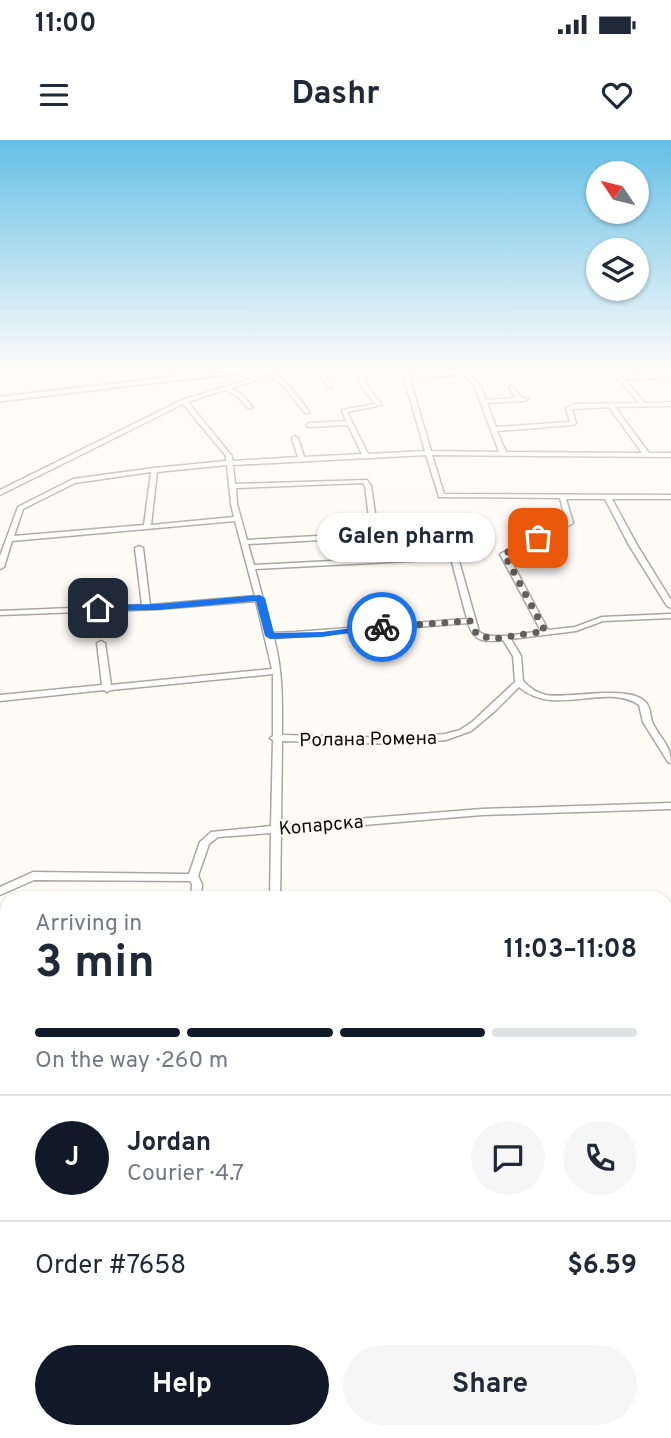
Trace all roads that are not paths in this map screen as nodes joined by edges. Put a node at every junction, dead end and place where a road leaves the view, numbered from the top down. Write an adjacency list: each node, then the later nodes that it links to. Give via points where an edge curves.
1 (131, 428): 18 (street)
2 (207, 428): 15 (street, Ролана Ромена)
3 (351, 428): 13 (street)
4 (421, 428): 9 (street)
5 (513, 428): 7 (street)
6 (627, 428): 11 (street)
7 (494, 429): 10 (street)
8 (295, 438): 14 (street)
9 (428, 453): 10 (street); 13 (street); 20 (street, via 439,494 446,497)
10 (503, 453): 11 (street)
11 (647, 455): 12 (street)
12 (671, 455)
13 (366, 456): 14 (street)
14 (301, 458): 15 (street)
15 (231, 464): 16 (street); 17 (street, Ролана Ромена)
16 (154, 470): 23 (street); 26 (street, via 73,481 20,508)
17 (233, 486): 22 (street, Ролана Ромена); 25 (street, via 365,481)
18 (0, 493)
19 (671, 497): 21 (street)
20 (563, 498): 21 (street); 37 (street, via 570,523 504,554)
21 (608, 498): 33 (street)
22 (239, 519): 23 (street); 27 (street, Ролана Ромена)
23 (147, 526): 26 (street)
24 (428, 532): 25 (street)
25 (375, 535): 27 (street)
26 (9, 539): 29 (street)
27 (245, 542): 30 (street, Ролана Ромена)
28 (139, 548): 32 (street)
29 (0, 567)
30 (253, 567): 31 (street, Ролана Ромена); 36 (street, via 450,557)
31 (260, 598): 32 (street); 38 (street, Ролана Ромена)
32 (146, 606): 34 (street)
33 (671, 606)
34 (0, 613)
35 (671, 616): 37 (street, via 602,619 576,629)
36 (470, 621): 38 (street); 39 (street, via 481,637)
37 (545, 631): 39 (street)
38 (270, 636): 41 (street, Ролана Ромена)
39 (506, 638): 42 (street, via 517,656)
40 (101, 643): 43 (street)
41 (276, 671): 43 (street); 45 (street, Ролана Ромена)
42 (519, 682): 45 (street, Ролана Ромена, via 471,728 454,735 397,740); 46 (street, via 547,698 616,695 636,699 643,704 647,722)
43 (107, 689): 44 (street)
44 (0, 698)
45 (275, 738): 48 (street, Ролана Ромена)
46 (671, 760)
47 (671, 806): 48 (street, Копарска, via 482,812)
48 (278, 827): 49 (street, Копарска, via 215,834 205,842); 52 (street, Ролана Ромена)
49 (193, 876): 50 (street, via 33,876); 51 (street)
50 (0, 891)
51 (196, 891)
52 (275, 891)

